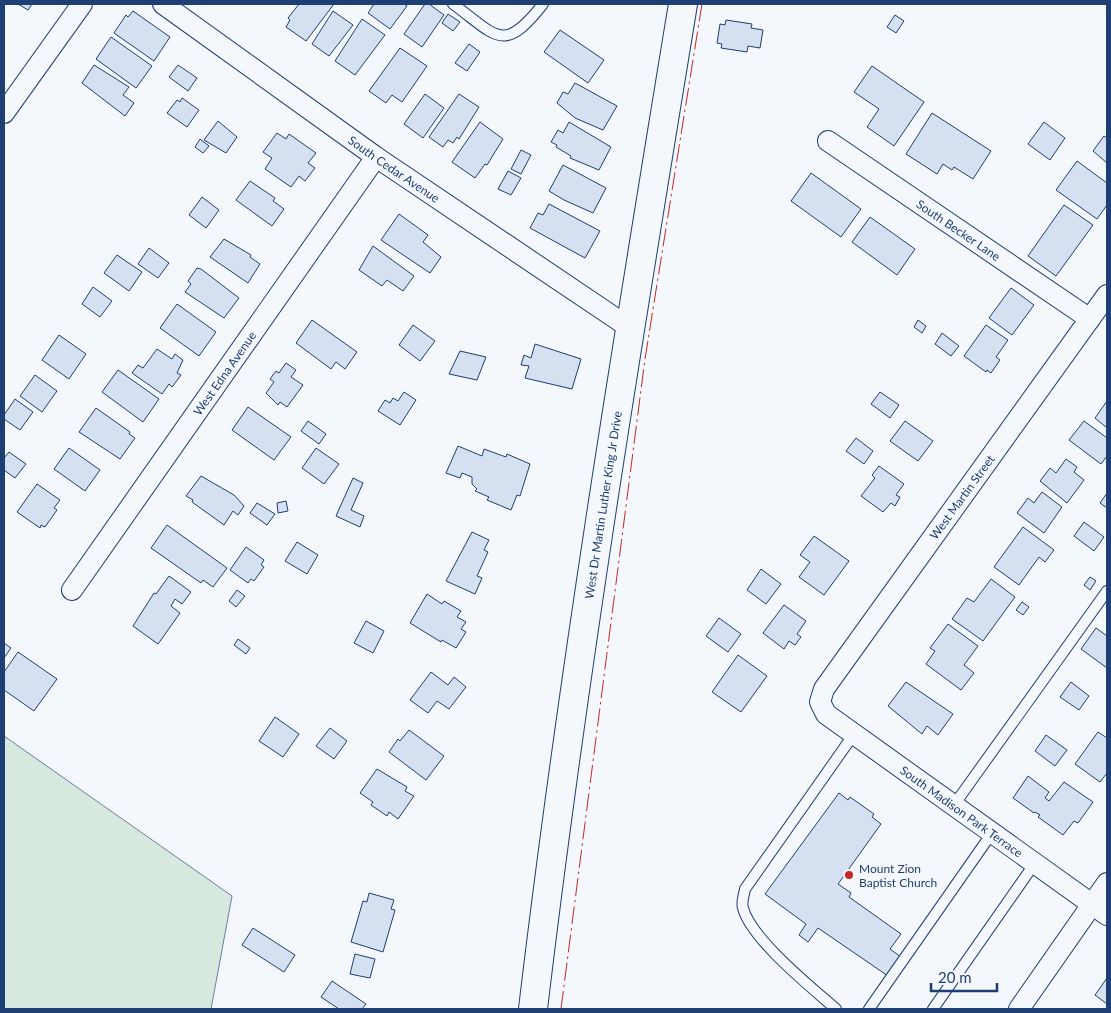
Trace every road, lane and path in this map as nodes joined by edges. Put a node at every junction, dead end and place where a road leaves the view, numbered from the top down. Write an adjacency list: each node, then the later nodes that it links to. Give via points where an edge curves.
1 (82, 4): 6 (street)
2 (163, 4): 8 (street, South Cedar Avenue)
3 (453, 4): 4 (lane, via 497,36 512,35 527,24)
4 (543, 4)
5 (683, 4): 11 (main road, West Dr Martin Luther King Jr Drive)
6 (7, 103)
7 (828, 141): 10 (street, South Becker Lane)
8 (376, 157): 11 (street, South Cedar Avenue); 12 (street, West Edna Avenue)
9 (1107, 295): 10 (street, West Martin Street)
10 (1090, 319): 14 (street, West Martin Street, via 824,689)
11 (630, 328): 21 (main road, West Dr Martin Luther King Jr Drive)
12 (72, 590)
13 (1107, 590): 16 (lane)
14 (820, 702): 15 (street, South Madison Park Terrace, via 826,714)
15 (854, 734): 16 (street, South Madison Park Terrace); 22 (lane, via 745,889 742,906 749,923 787,966)
16 (954, 805): 17 (street, South Madison Park Terrace)
17 (992, 833): 18 (street, South Madison Park Terrace); 23 (lane)
18 (1035, 863): 20 (street, South Madison Park Terrace); 24 (lane)
19 (1107, 883): 20 (street)
20 (1100, 910): 25 (street)
21 (533, 1009)
22 (836, 1009)
23 (869, 1009)
24 (933, 1009)
25 (1019, 1009)

